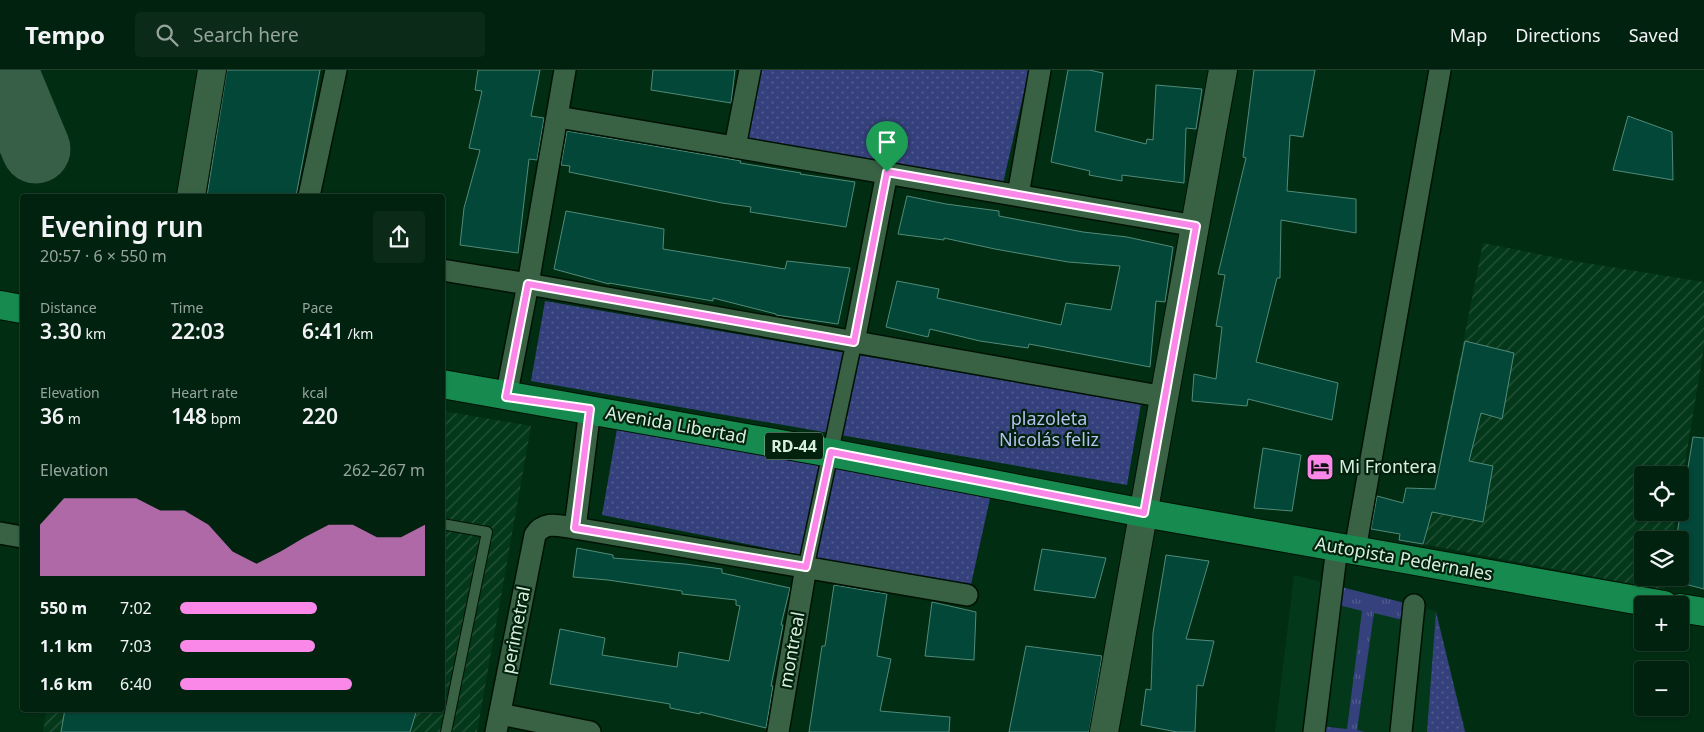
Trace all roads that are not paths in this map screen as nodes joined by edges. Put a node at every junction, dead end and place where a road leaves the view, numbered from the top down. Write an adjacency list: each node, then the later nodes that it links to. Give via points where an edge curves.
1 (212, 70): 11 (main road)
2 (336, 70): 12 (street)
3 (565, 70): 8 (street)
4 (750, 70): 9 (street)
5 (1040, 70): 13 (street)
6 (1223, 70): 14 (main road)
7 (1440, 70): 30 (street)
8 (558, 117): 9 (street); 16 (street)
9 (735, 147): 10 (street)
10 (887, 172): 13 (street); 19 (street)
11 (191, 194)
12 (309, 194)
13 (1018, 195): 14 (street)
14 (1196, 226): 22 (main road)
15 (445, 270): 16 (street)
16 (528, 284): 19 (street); 21 (street)
17 (0, 305): 18 (main road)
18 (20, 309)
19 (854, 342): 22 (street); 24 (street)
20 (445, 385): 21 (main road, Avenida Libertad / RD-44)
21 (506, 397): 23 (main road, Avenida Libertad / RD-44)
22 (1165, 397): 25 (main road)
23 (590, 409): 24 (main road, Avenida Libertad / RD-44); 27 (street)
24 (831, 452): 25 (main road, Avenida Libertad / RD-44); 31 (street)
25 (1144, 513): 30 (main road, Autopista Pedernales); 41 (main road)
26 (445, 525): 38 (lane, via 487,532)
27 (575, 528): 31 (street); 37 (street, perimetral, via 545,525 535,535)
28 (0, 533): 29 (street)
29 (20, 537)
30 (1346, 548): 33 (main road, Autopista Pedernales); 42 (street)
31 (806, 567): 32 (street); 40 (street, montreal)
32 (967, 595)
33 (1634, 600)
34 (1414, 605): 43 (street)
35 (1689, 610): 36 (main road)
36 (1704, 612)
37 (498, 723): 39 (street)
38 (446, 732)
39 (590, 732)
40 (778, 732)
41 (1104, 732)
42 (1314, 732)
43 (1401, 732)

